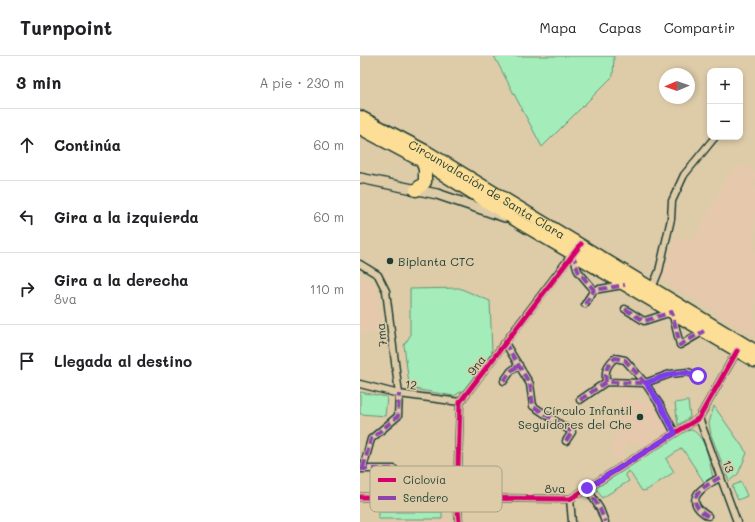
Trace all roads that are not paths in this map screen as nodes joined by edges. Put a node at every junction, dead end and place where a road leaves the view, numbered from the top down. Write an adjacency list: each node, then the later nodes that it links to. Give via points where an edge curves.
1 (360, 117): 8 (highway, Circunvalación de Santa Clara, via 425,151)
2 (360, 128): 4 (highway, Circunvalación de Santa Clara)
3 (713, 140): 12 (street, via 684,175 672,201 671,219 659,271)
4 (422, 161): 6 (highway, via 426,169 425,182); 7 (highway, Circunvalación de Santa Clara)
5 (360, 178): 6 (street)
6 (416, 190): 7 (street, via 437,194)
7 (519, 222): 9 (highway, Circunvalación de Santa Clara)
8 (581, 244): 9 (street, 9na); 12 (highway, Circunvalación de Santa Clara)
9 (573, 254): 11 (highway, Circunvalación de Santa Clara); 13 (street, via 578,271); 18 (street, 9na)
10 (360, 264): 28 (street, 7ma, via 378,275 386,291)
11 (625, 285): 13 (street); 16 (highway, Circunvalación de Santa Clara)
12 (652, 288): 20 (highway, Circunvalación de Santa Clara)
13 (594, 290): 14 (street)
14 (585, 304)
15 (625, 309): 16 (street, via 644,320)
16 (672, 312): 17 (highway, Circunvalación de Santa Clara); 17 (street, via 680,345)
17 (704, 331): 19 (highway, Circunvalación de Santa Clara)
18 (505, 343): 22 (street); 30 (street, 9na)
19 (737, 351): 21 (highway, Circunvalación de Santa Clara); 31 (street, 8va)
20 (755, 351)
21 (755, 361)
22 (519, 365): 24 (street); 33 (street, via 530,384 533,406 572,432)
23 (698, 376): 26 (street, via 688,372 670,374)
24 (504, 381)
25 (606, 382): 26 (street); 26 (street, via 605,372 615,358 625,360); 29 (street)
26 (646, 383): 32 (street)
27 (360, 384): 28 (street, 12)
28 (398, 394): 30 (street, 12); 35 (street, 7ma, via 398,416 371,439)
29 (580, 400)
30 (460, 402): 34 (street)
31 (699, 418): 32 (street, 8va); 36 (street, 13)
32 (675, 433): 37 (street, 8va)
33 (566, 441)
34 (458, 466)
35 (361, 469)
36 (721, 477): 41 (street, via 707,485 696,498 696,508); 45 (street, 13)
37 (587, 488): 39 (street, 8va); 44 (street)
38 (502, 498): 39 (street, 8va)
39 (570, 499): 43 (street)
40 (458, 512): 42 (street)
41 (708, 516)
42 (459, 522)
43 (572, 522)
44 (605, 522)
45 (738, 522)

